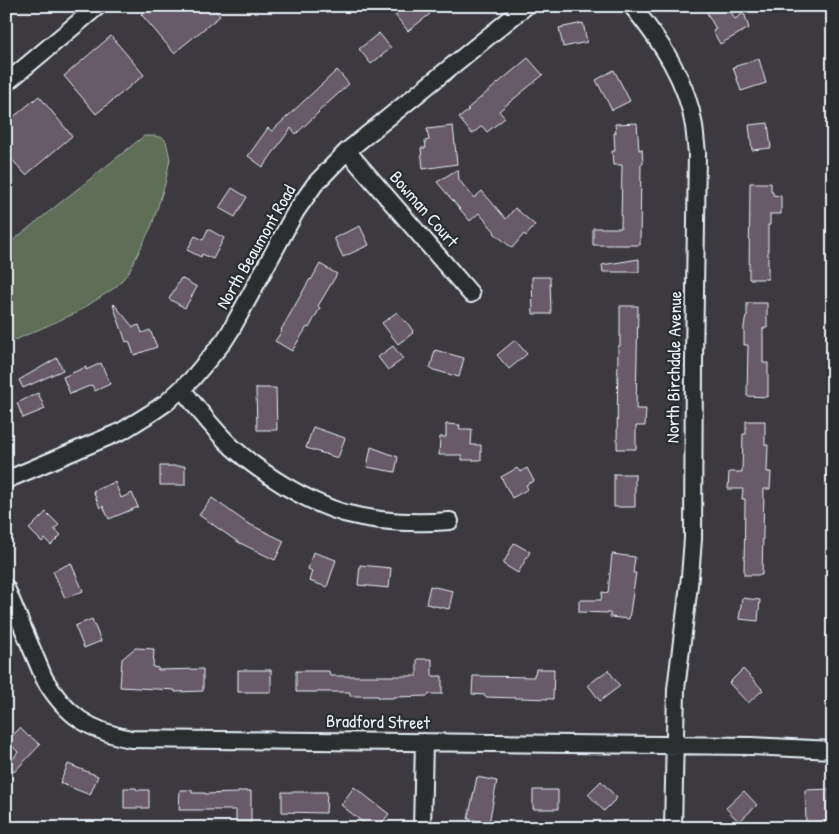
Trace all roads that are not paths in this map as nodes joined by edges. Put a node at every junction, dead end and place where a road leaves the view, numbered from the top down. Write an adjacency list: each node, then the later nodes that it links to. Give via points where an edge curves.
1 (98, 6): 4 (street)
2 (526, 6): 5 (street, North Beaumont Road)
3 (632, 6): 12 (street, North Birchdale Avenue, via 674,64 694,124 697,153 693,539 676,689)
4 (6, 83)
5 (347, 151): 6 (street, Bowman Court); 7 (street, North Beaumont Road, via 315,184 296,210 231,330)
6 (471, 294)
7 (182, 389): 8 (street, North Beaumont Road, via 122,431); 9 (street, via 232,447 258,469 311,500 376,520)
8 (6, 480)
9 (450, 522)
10 (6, 588): 11 (street, Bradford Street, via 52,691 79,719 97,730 147,740)
11 (424, 742): 12 (street, Bradford Street); 14 (street)
12 (675, 745): 13 (street, Bradford Street); 15 (street, North Birchdale Avenue)
13 (833, 750)
14 (422, 828)
15 (673, 828)

